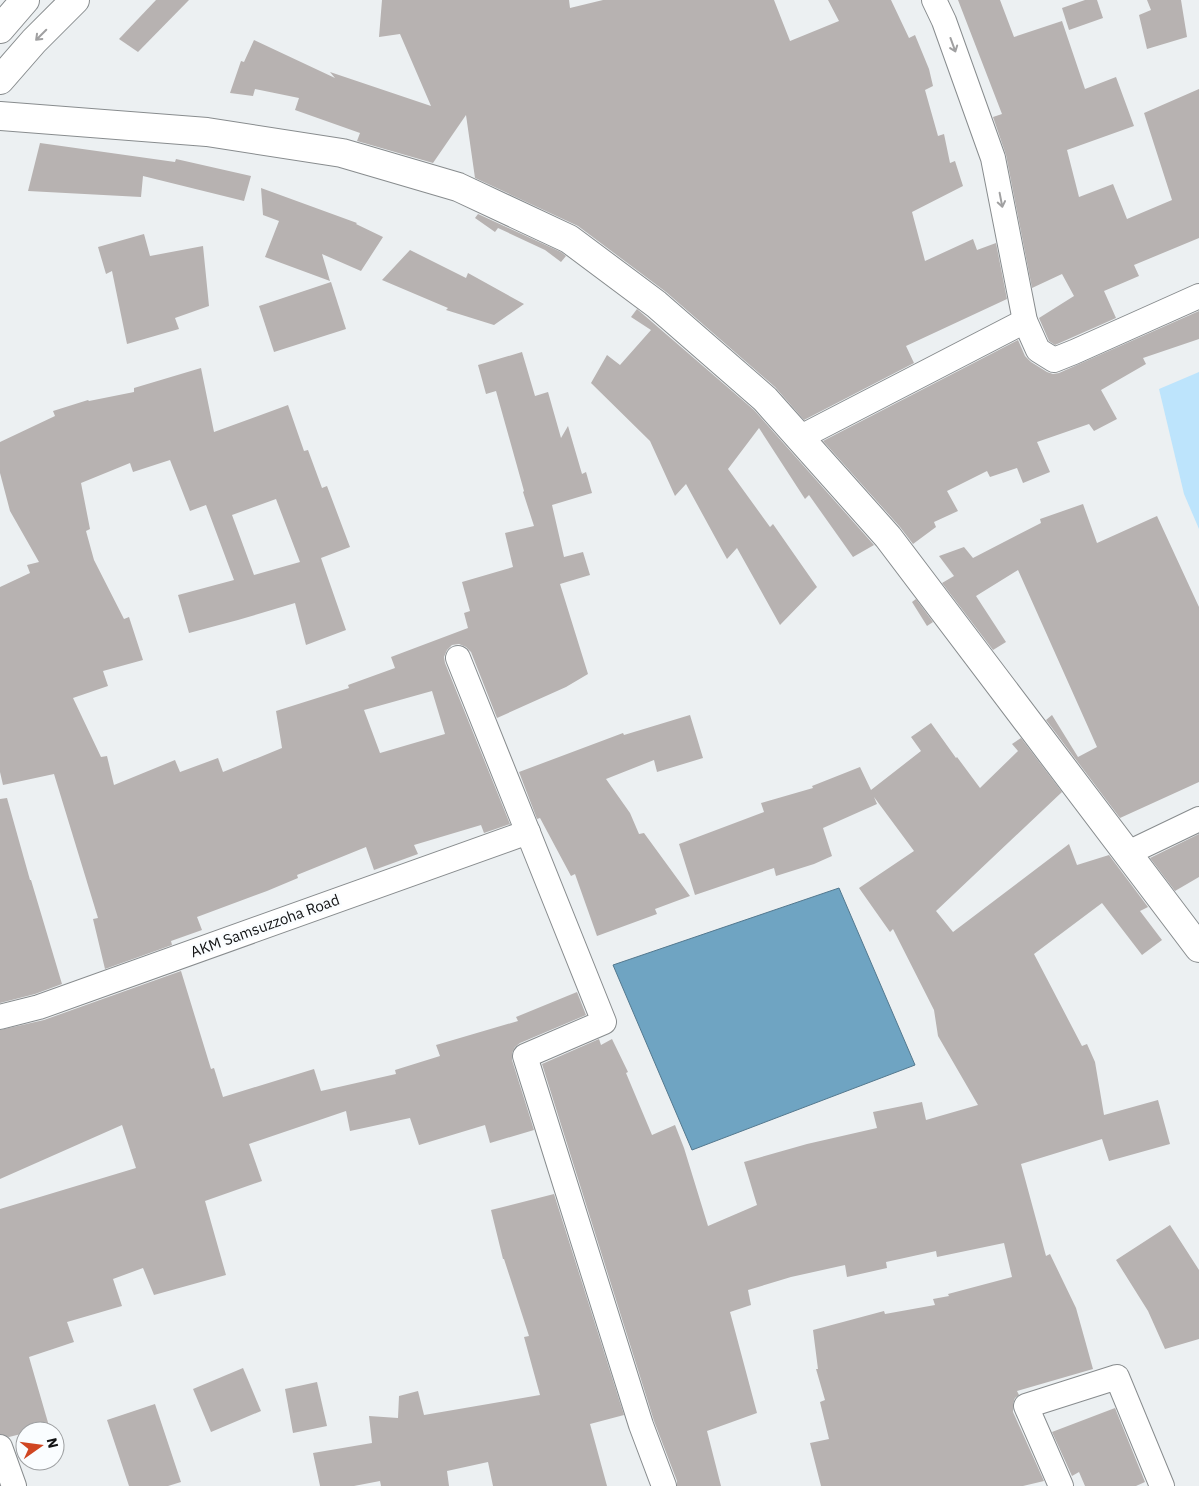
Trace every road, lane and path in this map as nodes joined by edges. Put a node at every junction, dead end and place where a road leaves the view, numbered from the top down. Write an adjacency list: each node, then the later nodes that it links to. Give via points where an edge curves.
1 (25, 0): 4 (main road)
2 (75, 0): 5 (main road, one-way to 5)
3 (934, 0): 8 (street, one-way to 8, via 993,158)
4 (0, 29)
5 (0, 80)
6 (0, 116): 9 (main road, via 207,132 332,151 458,188 568,239 656,304 765,399)
7 (1199, 296): 8 (street, via 1054,360 1038,350)
8 (1025, 321): 9 (street)
9 (799, 438): 13 (main road, via 888,538)
10 (458, 658): 12 (street)
11 (1199, 819): 13 (street)
12 (528, 832): 15 (street, AKM Samsuzzoha Road, via 39,1007); 19 (street, via 604,1022 525,1056 641,1425)
13 (1128, 853): 14 (main road)
14 (1199, 948)
15 (0, 1017)
16 (0, 1447): 18 (street)
17 (1056, 1485): 20 (street, via 1026,1406 1117,1377)
18 (14, 1486)
19 (664, 1486)
20 (1162, 1486)

